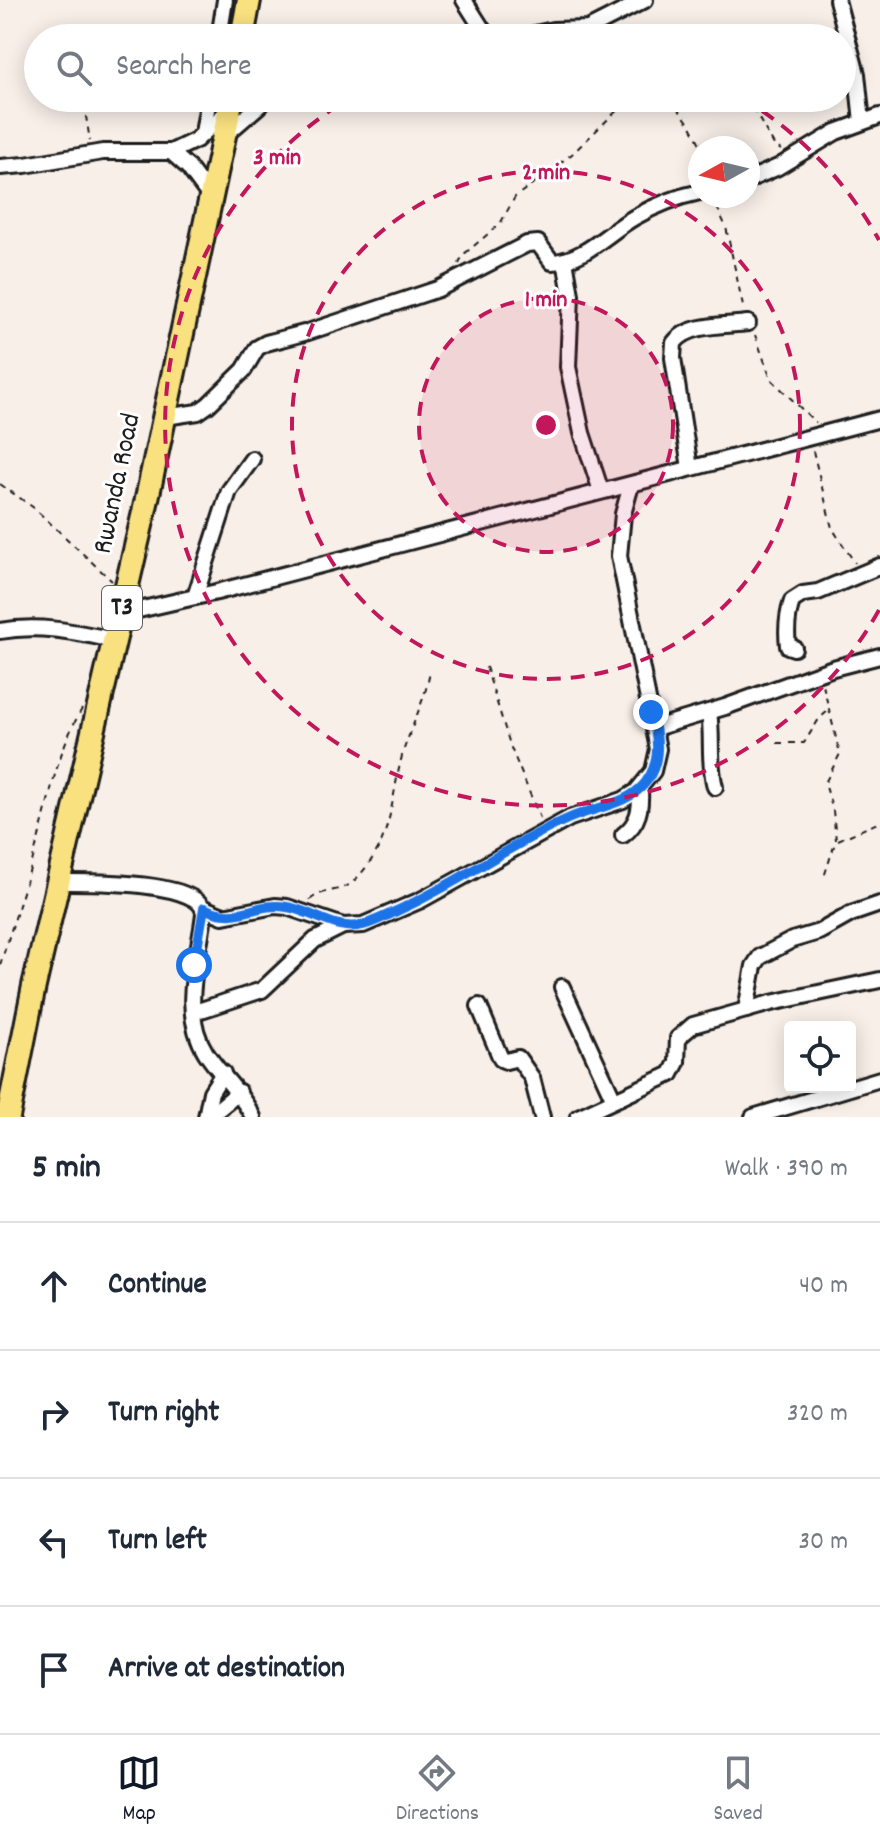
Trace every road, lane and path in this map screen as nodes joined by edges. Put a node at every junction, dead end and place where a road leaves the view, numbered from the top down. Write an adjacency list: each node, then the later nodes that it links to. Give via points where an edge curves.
1 (225, 0): 6 (street)
2 (249, 0): 7 (highway)
3 (464, 0): 8 (street)
4 (645, 0): 9 (street)
5 (837, 0): 10 (street)
6 (221, 24)
7 (245, 24)
8 (479, 24)
9 (598, 24)
10 (843, 24)
11 (856, 70): 20 (street)
12 (85, 112): 24 (path)
13 (211, 112): 21 (street)
14 (226, 112): 21 (highway, Rwanda Road / T3)
15 (248, 112): 21 (street)
16 (616, 112): 32 (path, via 515,197 500,224 459,261)
17 (680, 112): 22 (path)
18 (755, 112): 25 (path, via 774,145)
19 (880, 116): 20 (street)
20 (862, 122): 25 (street)
21 (214, 135): 23 (street); 30 (highway, Rwanda Road / T3)
22 (696, 136)
23 (171, 152): 24 (street); 30 (street)
24 (92, 154): 26 (street)
25 (797, 156): 27 (street)
26 (6, 167): 28 (street)
27 (760, 174)
28 (0, 179)
29 (688, 195): 31 (street, via 661,203)
30 (211, 198): 34 (highway, Rwanda Road / T3)
31 (565, 260): 32 (street, via 552,262 532,243); 41 (street, via 571,295 568,367)
32 (462, 277): 34 (street, via 419,296 266,343 208,405 198,412)
33 (748, 323): 38 (street, via 693,330 674,343)
34 (165, 417): 44 (highway, Rwanda Road / T3)
35 (880, 419): 36 (street)
36 (811, 438): 38 (street); 43 (path, via 832,528)
37 (252, 459): 45 (street, via 229,491)
38 (690, 468): 40 (street)
39 (0, 484): 44 (path)
40 (631, 485): 41 (street); 57 (street, via 619,556)
41 (601, 491): 45 (street)
42 (880, 566): 43 (street)
43 (865, 573): 49 (street, via 792,601 786,633 788,646)
44 (126, 592): 46 (highway, Rwanda Road / T3)
45 (195, 597): 46 (street)
46 (121, 614): 48 (highway, Rwanda Road / T3)
47 (0, 631): 48 (street, via 56,628)
48 (114, 640): 66 (highway, Rwanda Road / T3)
49 (794, 648)
50 (880, 656): 53 (street)
51 (486, 667): 62 (path, via 511,748)
52 (430, 672): 69 (path, via 402,758 386,836 353,882 312,898)
53 (819, 672): 54 (path); 56 (street)
54 (830, 709): 58 (path, via 804,743); 64 (path, via 840,754 825,783)
55 (81, 710): 71 (path, via 50,791)
56 (709, 712): 57 (street); 59 (street)
57 (655, 728): 60 (street, via 657,759)
58 (777, 743)
59 (715, 787)
60 (640, 789): 62 (street); 63 (street, via 637,818)
61 (880, 822): 64 (path)
62 (546, 830): 70 (street, via 421,900 363,925)
63 (623, 835)
64 (836, 840): 65 (path)
65 (824, 877)
66 (60, 882): 68 (street, via 186,893); 81 (highway, Rwanda Road / T3)
67 (880, 904): 75 (street, via 760,957)
68 (204, 908): 69 (street, via 223,916 275,906); 76 (street, via 191,979)
69 (305, 913): 70 (street)
70 (343, 926): 76 (street, via 315,940 262,990)
71 (0, 965)
72 (880, 980): 75 (street)
73 (562, 987): 80 (street)
74 (479, 1006): 84 (street, via 501,1059 518,1058 532,1078)
75 (746, 1010): 80 (street, via 684,1030 671,1074)
76 (195, 1012): 77 (street, via 204,1049)
77 (223, 1073): 79 (street); 82 (street, via 211,1092)
78 (880, 1079): 86 (street)
79 (239, 1092): 82 (street); 83 (street)
80 (614, 1100): 85 (street)
81 (8, 1117)
82 (208, 1117)
83 (253, 1117)
84 (542, 1117)
85 (578, 1117)
86 (753, 1117)

